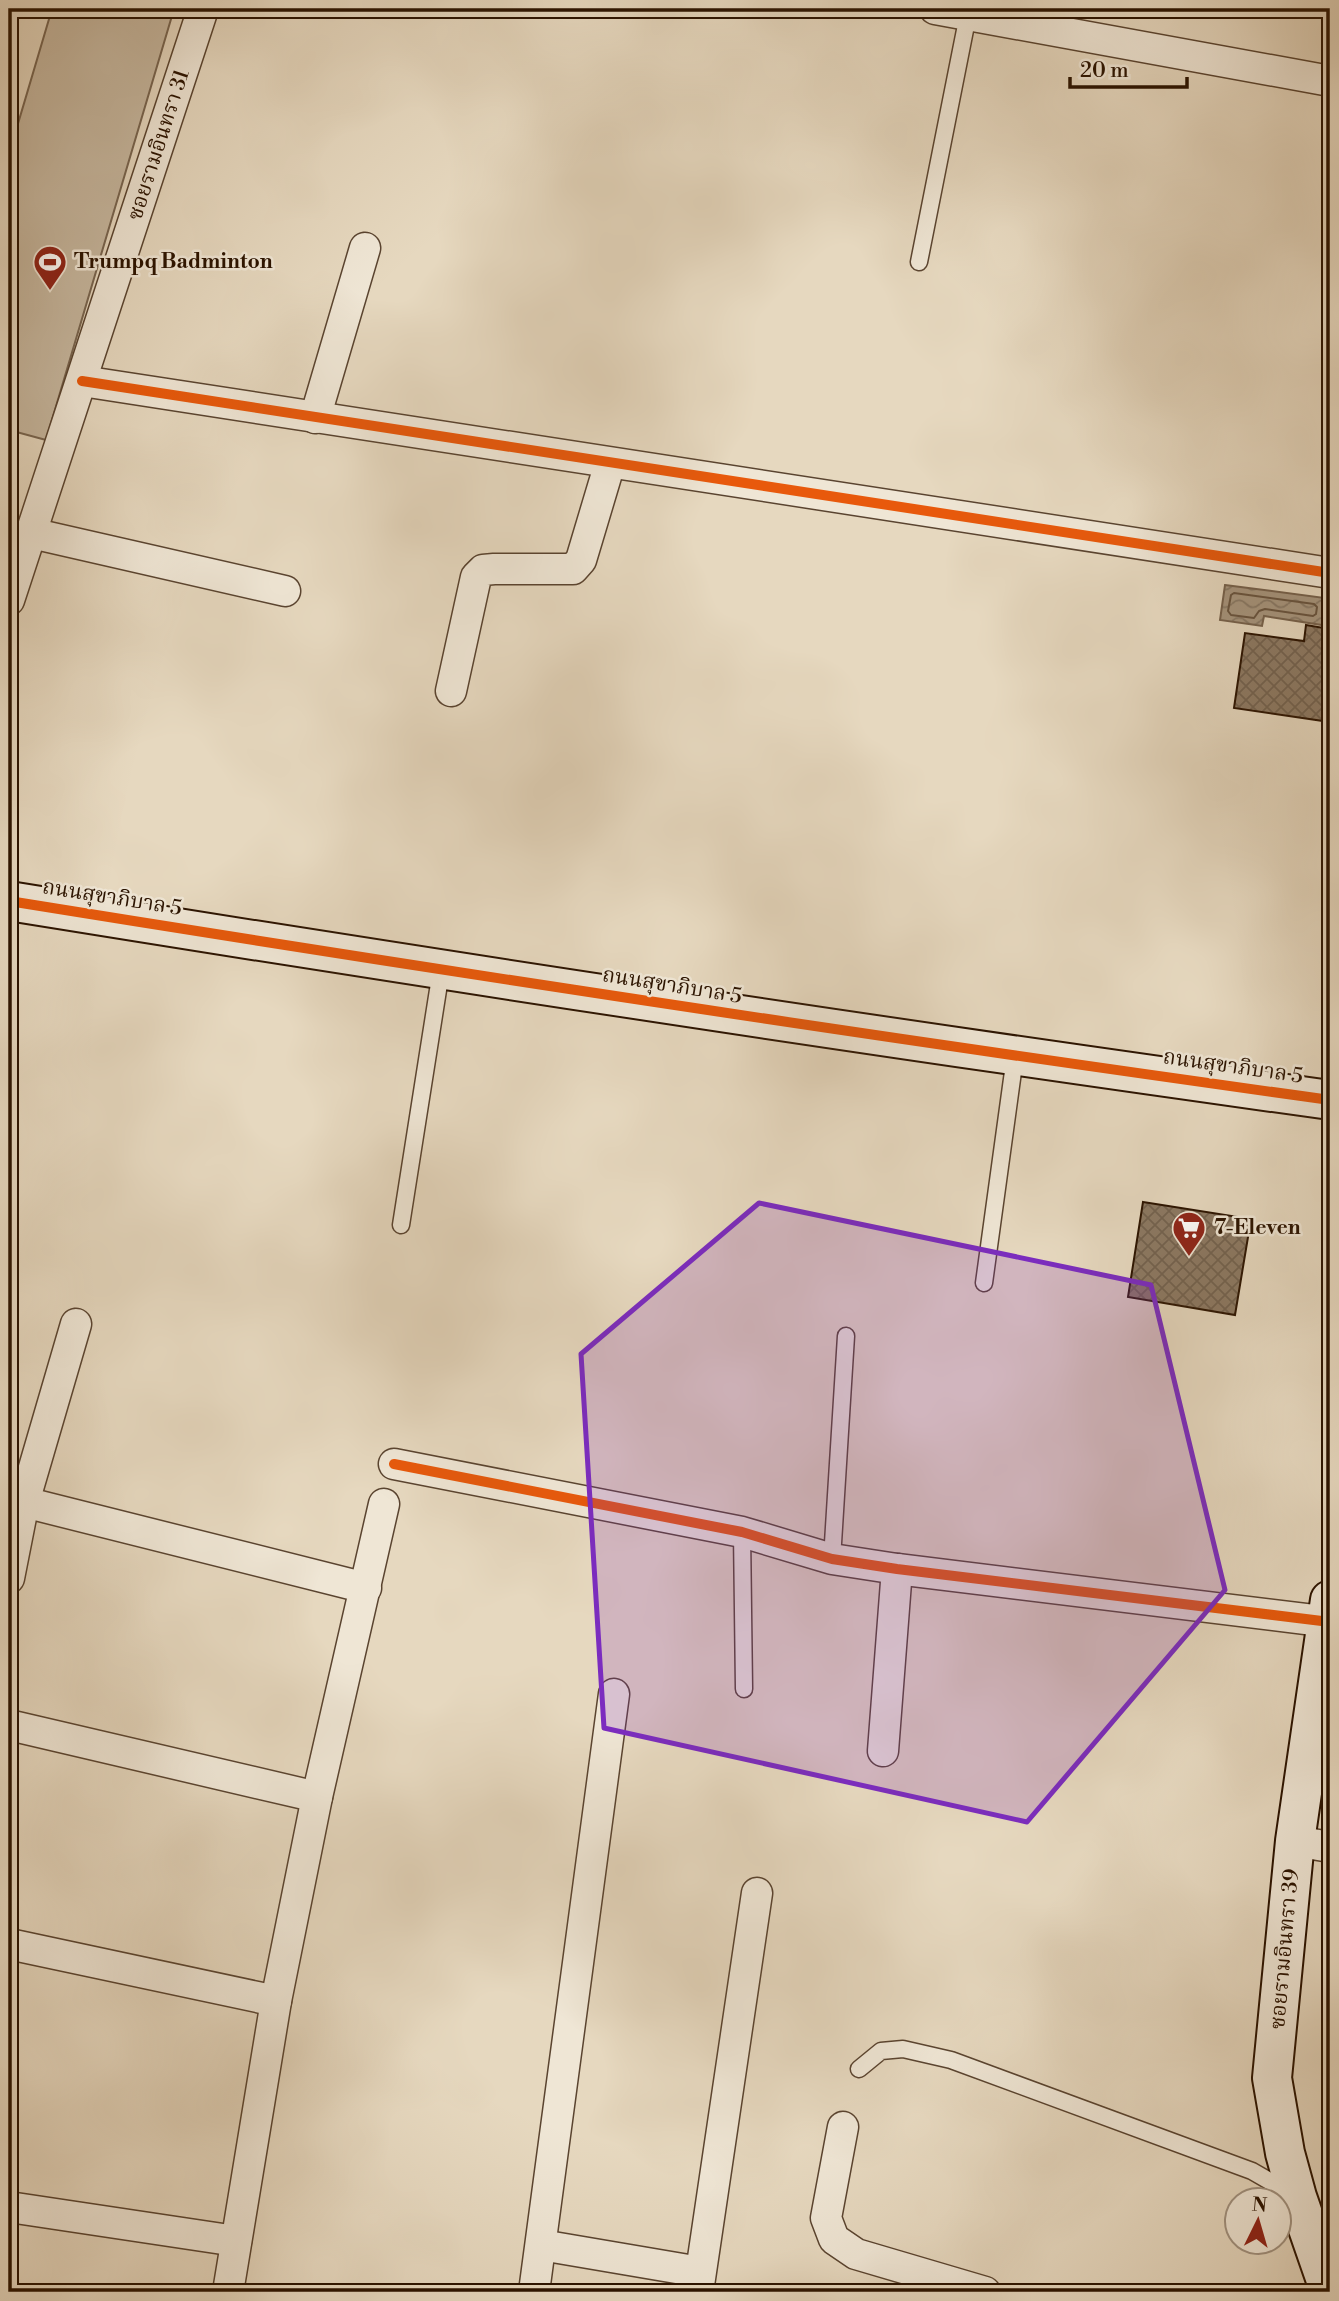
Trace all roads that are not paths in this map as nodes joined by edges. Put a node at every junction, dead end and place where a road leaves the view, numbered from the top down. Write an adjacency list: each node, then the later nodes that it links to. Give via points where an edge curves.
1 (203, 9): 7 (street, ซอยรามอินทรา 31)
2 (935, 9): 3 (street)
3 (968, 15): 4 (street); 6 (lane)
4 (1330, 81)
5 (365, 248): 8 (street)
6 (919, 262)
7 (82, 381): 8 (street); 10 (street, ซอยรามอินทรา 31)
8 (315, 418): 9 (street)
9 (610, 463): 11 (street); 14 (street, via 581,560 573,569 494,569 483,570 476,577)
10 (31, 533): 12 (street); 13 (street, ซอยรามอินทรา 31)
11 (1330, 573)
12 (285, 592)
13 (9, 600)
14 (451, 691)
15 (9, 901): 16 (street, ถนนสุขาภิบาล 5)
16 (441, 971): 17 (street, ถนนสุขาภิบาล 5); 19 (lane)
17 (1015, 1057): 18 (street, ถนนสุขาภิบาล 5); 20 (lane)
18 (1330, 1100)
19 (401, 1225)
20 (984, 1283)
21 (76, 1324): 24 (street)
22 (846, 1335): 27 (lane)
23 (394, 1464): 26 (street)
24 (24, 1502): 29 (street); 30 (street)
25 (384, 1504): 30 (street)
26 (742, 1532): 27 (street); 32 (lane)
27 (832, 1559): 28 (street)
28 (897, 1569): 31 (street); 35 (street)
29 (9, 1578)
30 (366, 1588): 36 (street)
31 (1329, 1615): 37 (street, ซอยรามอินทรา 39)
32 (744, 1689)
33 (614, 1694): 47 (street)
34 (9, 1725): 36 (street)
35 (883, 1751)
36 (317, 1797): 40 (street)
37 (1312, 1844): 43 (street, ซอยรามอินทรา 39, via 1272,2078)
38 (757, 1893): 48 (street)
39 (9, 1944): 40 (street)
40 (276, 2001): 46 (street)
41 (859, 2069): 43 (lane, via 881,2051 903,2049 951,2060 1252,2171)
42 (844, 2127): 52 (street, via 826,2218 834,2239 856,2254)
43 (1297, 2197): 45 (street, ซอยรามอินทรา 39)
44 (9, 2207): 46 (street)
45 (1320, 2235): 49 (street, ซอยรามอินทรา 39)
46 (236, 2241): 50 (street)
47 (541, 2245): 48 (street); 51 (street)
48 (699, 2282)
49 (1330, 2291)
50 (228, 2292)
51 (534, 2292)
52 (985, 2292)

